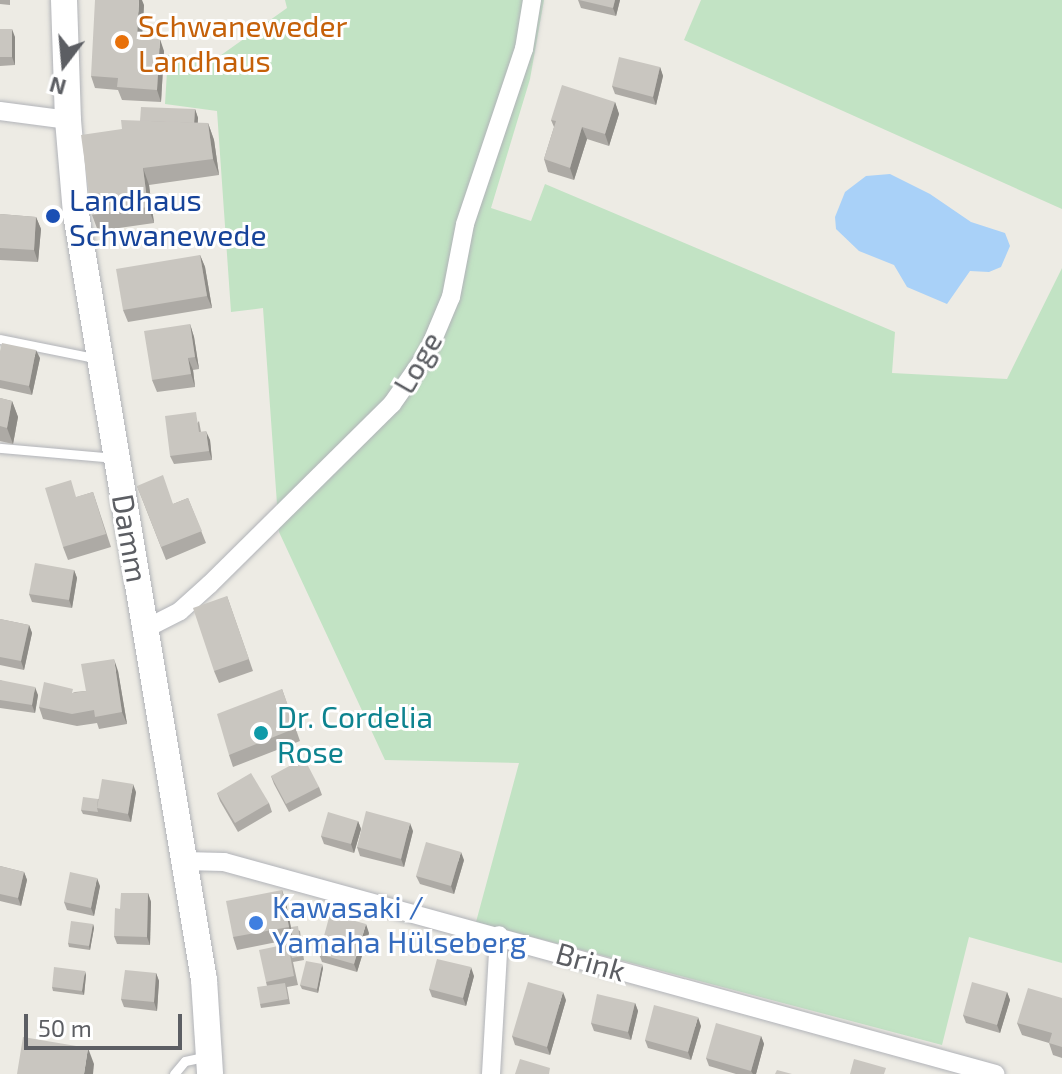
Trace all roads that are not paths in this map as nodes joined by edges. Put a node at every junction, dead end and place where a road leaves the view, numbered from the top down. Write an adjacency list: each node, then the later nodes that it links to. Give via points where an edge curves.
1 (64, 0): 4 (main road, Damm)
2 (532, 0): 9 (street, Loge, via 524,49 465,224 451,297 427,354 392,404 210,584 180,611)
3 (0, 111): 4 (street)
4 (68, 120): 6 (main road, Damm, via 78,226)
5 (0, 339): 6 (lane)
6 (100, 359): 8 (main road, Damm)
7 (0, 448): 8 (lane)
8 (117, 458): 9 (main road, Damm)
9 (147, 628): 10 (main road, Damm)
10 (184, 861): 11 (street, Brink, via 224,862); 12 (main road, Damm, via 204,980)
11 (499, 935): 14 (street); 15 (street, Brink)
12 (210, 1065): 13 (lane, via 185,1061)
13 (174, 1074)
14 (491, 1074)
15 (995, 1074)

